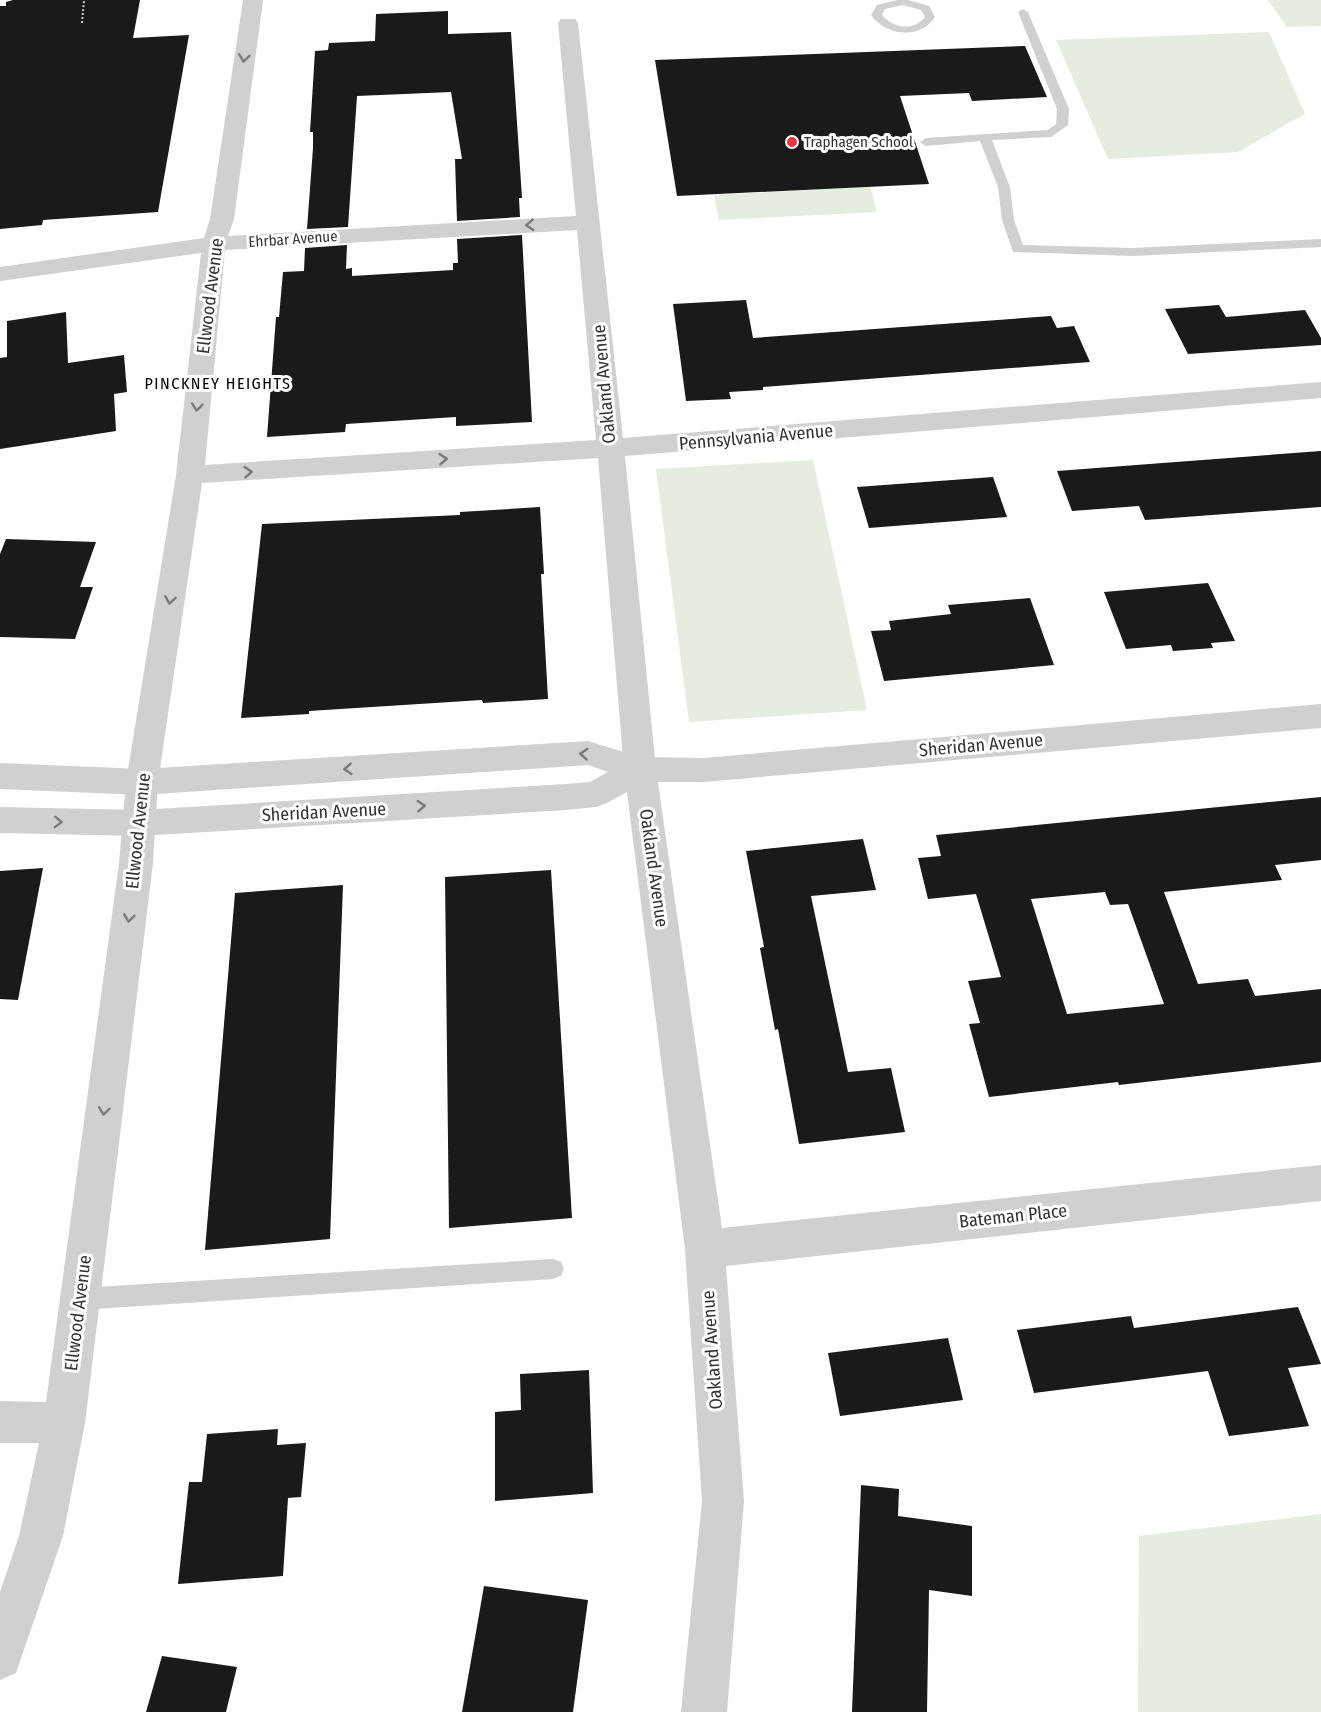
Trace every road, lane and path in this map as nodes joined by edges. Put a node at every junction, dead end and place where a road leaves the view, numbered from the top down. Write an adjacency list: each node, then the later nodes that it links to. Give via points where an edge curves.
1 (84, 0): 4 (path)
2 (252, 0): 10 (street, Ellwood Avenue, one-way to 10, via 222,219)
3 (1023, 12): 6 (lane, via 1063,109 1062,125 1051,133)
4 (82, 23)
5 (568, 23): 8 (street, Oakland Avenue)
6 (985, 137): 7 (lane); 9 (lane, via 1004,187 1008,220 1018,249 1133,252)
7 (926, 142)
8 (588, 222): 10 (street, Ehrbar Avenue, one-way to 10); 13 (street, Oakland Avenue)
9 (1321, 243)
10 (214, 244): 11 (street, Ehrbar Avenue); 14 (street, Ellwood Avenue, one-way to 14)
11 (0, 274)
12 (1321, 390): 13 (street, Pennsylvania Avenue)
13 (610, 448): 14 (street, Pennsylvania Avenue, one-way to 13); 16 (street, Oakland Avenue)
14 (190, 475): 18 (street, Ellwood Avenue, one-way to 18)
15 (1321, 716): 16 (street, Sheridan Avenue, via 703,770)
16 (640, 769): 18 (street, Sheridan Avenue, one-way to 18, via 588,753); 20 (street, Sheridan Avenue, one-way to 16, via 596,795); 22 (street, Oakland Avenue)
17 (0, 776): 18 (street, Sheridan Avenue)
18 (142, 782): 20 (street, Ellwood Avenue)
19 (0, 820): 20 (street, Sheridan Avenue, one-way to 20)
20 (139, 823): 24 (street, Ellwood Avenue, one-way to 24)
21 (1321, 1183): 22 (street, Bateman Place)
22 (705, 1250): 28 (street, Oakland Avenue, via 723,1501)
23 (553, 1269): 24 (lane)
24 (79, 1299): 26 (street, Ellwood Avenue)
25 (0, 1422): 26 (street)
26 (64, 1423): 27 (street, Ellwood Avenue, via 41,1536)
27 (0, 1657)
28 (704, 1712)

